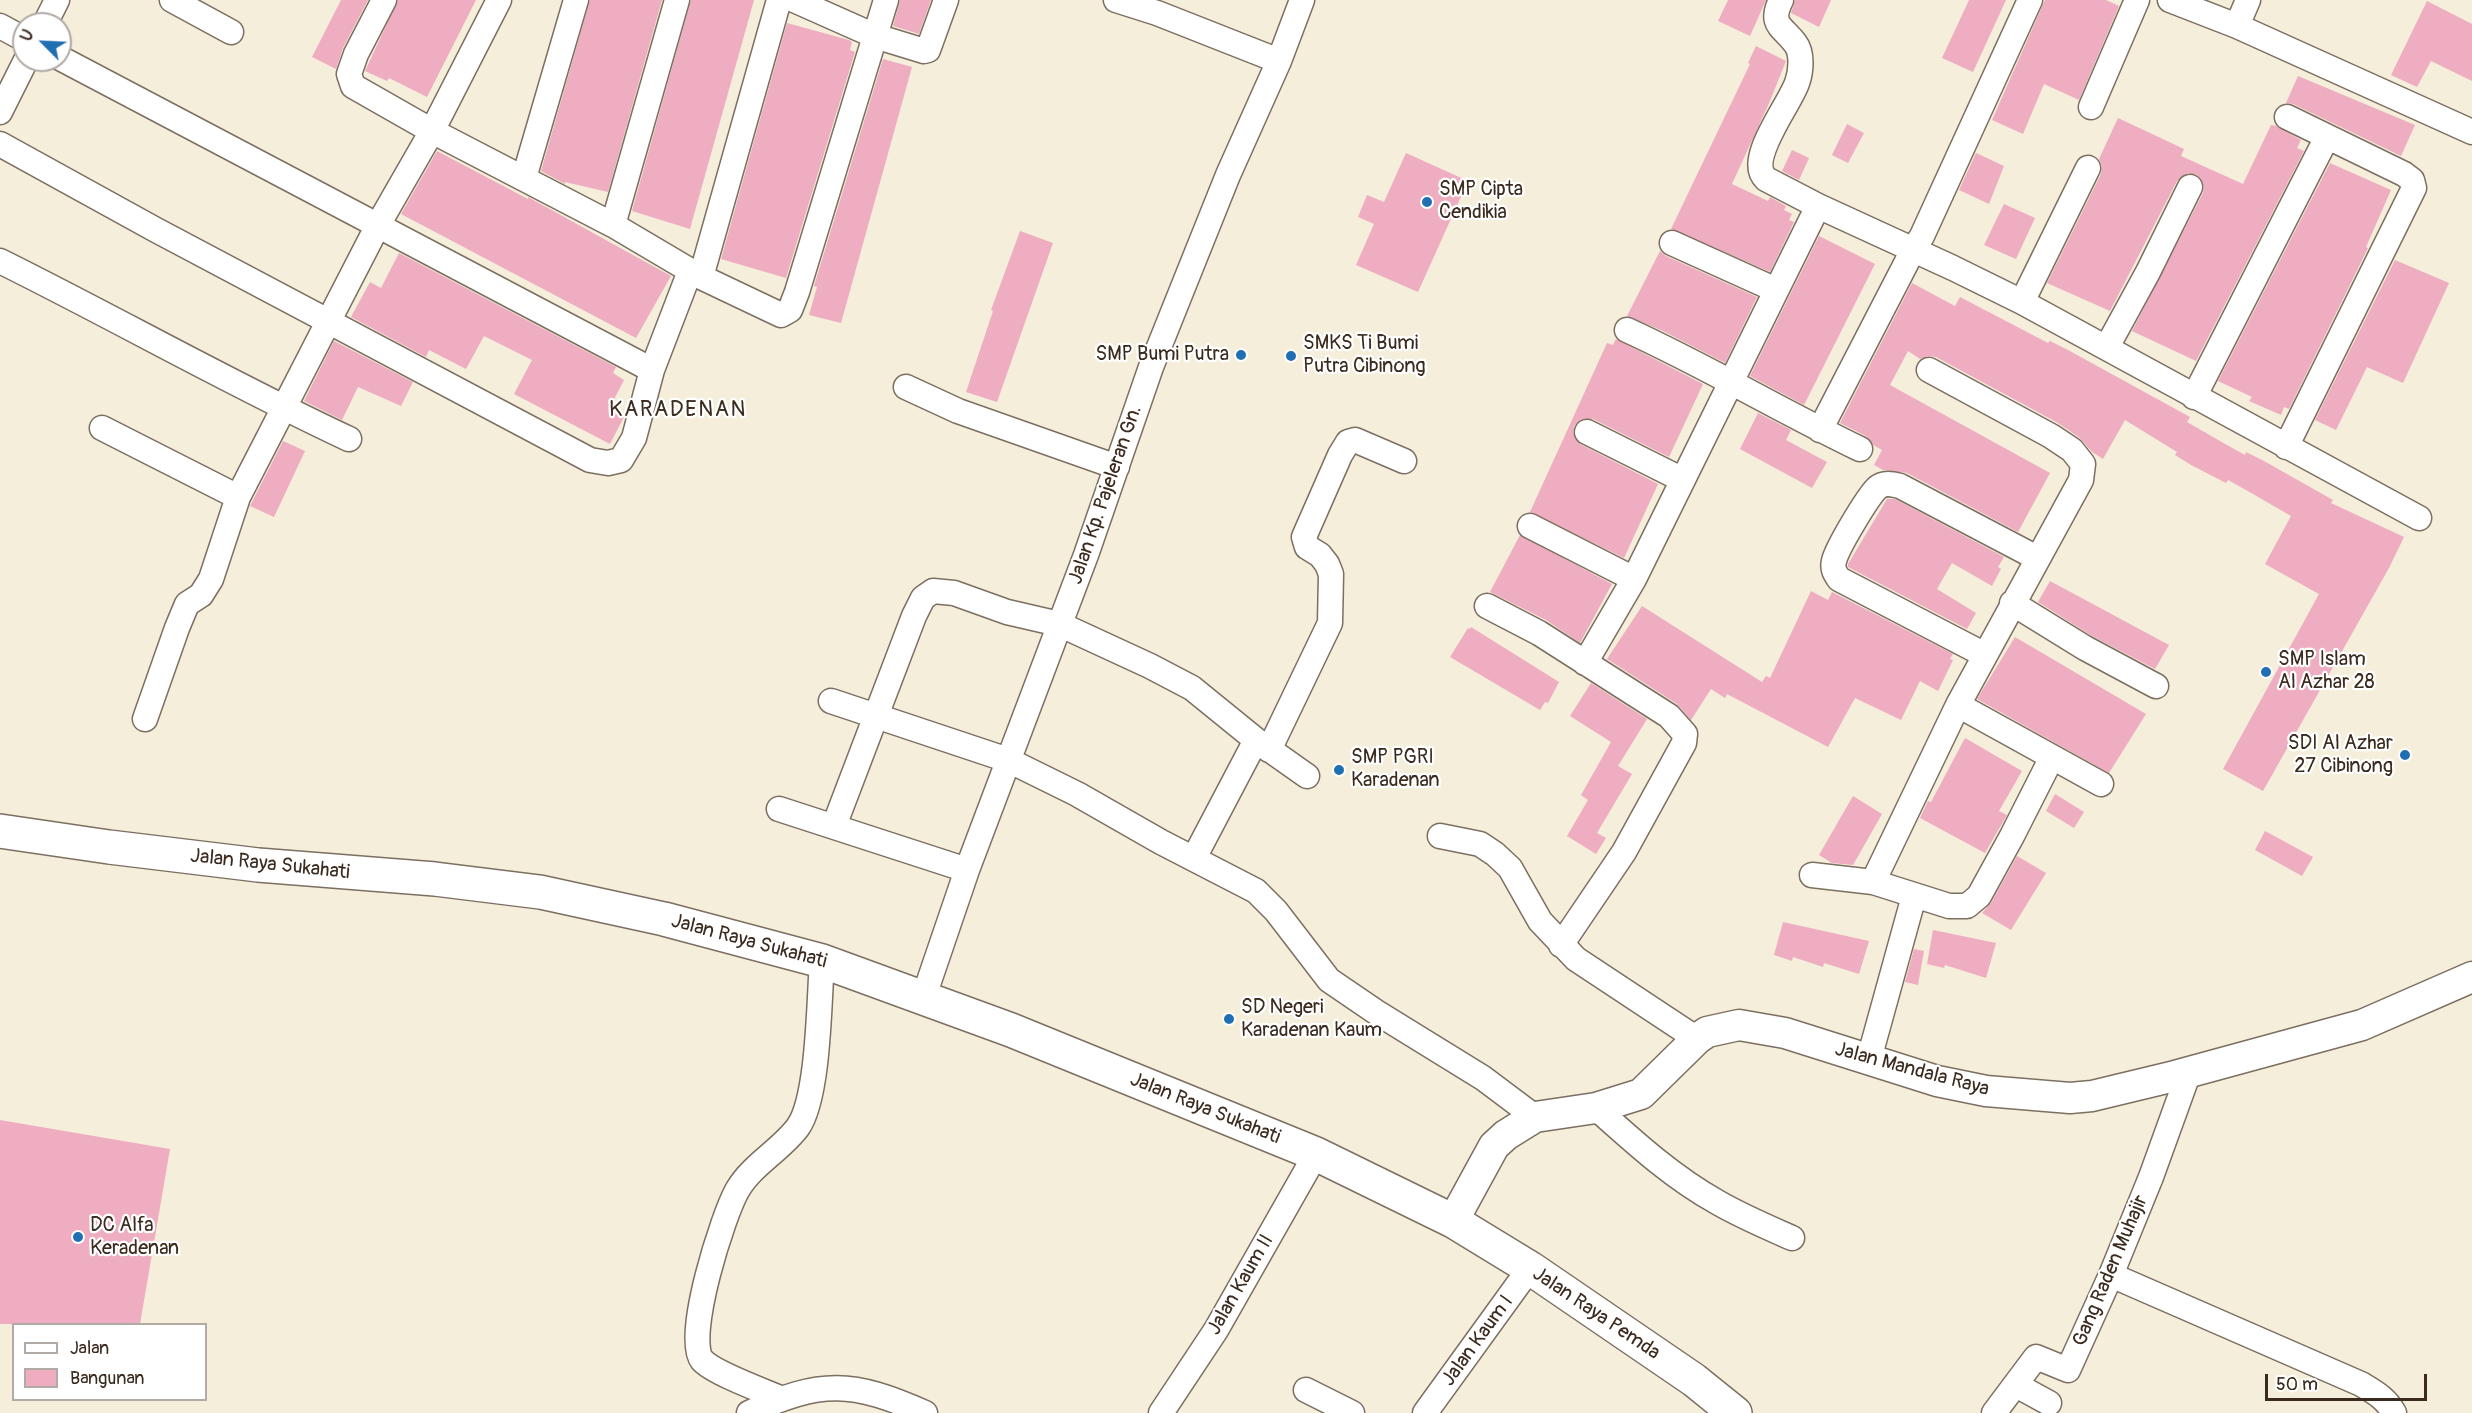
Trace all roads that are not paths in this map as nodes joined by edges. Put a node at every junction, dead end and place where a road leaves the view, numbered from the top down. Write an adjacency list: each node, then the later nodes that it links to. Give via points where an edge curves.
1 (172, 0): 18 (street)
2 (384, 0): 27 (street, via 352,64 349,74 353,86)
3 (499, 0): 27 (street)
4 (576, 0): 31 (street)
5 (677, 0): 35 (street)
6 (779, 0): 39 (street)
7 (794, 0): 19 (street)
8 (886, 0): 19 (street)
9 (946, 0): 19 (street, via 928,50)
10 (1116, 0): 20 (street)
11 (1302, 0): 20 (street, Jalan Kp. Pajeleran Gn.)
12 (1780, 0): 33 (street, via 1776,21 1797,44 1801,67 1790,101 1764,145 1760,174)
13 (2030, 0): 37 (street)
14 (2137, 0): 23 (street)
15 (2170, 0): 17 (street)
16 (2248, 0): 17 (street)
17 (2237, 26): 26 (street)
18 (231, 32)
19 (875, 36): 39 (street, via 790,310 777,314)
20 (1279, 61): 58 (street, Jalan Kp. Pajeleran Gn., via 1168,322)
21 (72, 64): 34 (street)
22 (20, 72): 24 (street)
23 (2091, 107)
24 (0, 112)
25 (2287, 117): 28 (street)
26 (2469, 124)
27 (432, 131): 31 (street); 34 (street)
28 (2327, 137): 49 (street); 55 (street, via 2404,174 2412,180 2414,188)
29 (0, 144): 42 (street)
30 (2088, 168): 41 (street)
31 (524, 178): 35 (street)
32 (2190, 187): 44 (street)
33 (1818, 206): 37 (street); 40 (street)
34 (378, 225): 42 (street); 45 (street)
35 (613, 225): 39 (street)
36 (1672, 243): 40 (street)
37 (1913, 250): 41 (street); 52 (street)
38 (0, 261): 50 (street)
39 (695, 274): 45 (street)
40 (1776, 290): 47 (street)
41 (2022, 302): 44 (street)
42 (329, 321): 45 (street, via 590,460 608,463 621,460 634,438); 50 (street)
43 (1627, 330): 47 (street)
44 (2107, 347): 49 (street)
45 (652, 370)
46 (1929, 370): 63 (street, via 2051,436 2072,450 2083,464 2081,480)
47 (1729, 383): 52 (street); 59 (street)
48 (906, 387): 58 (street, via 967,414)
49 (2194, 397): 55 (street)
50 (282, 408): 54 (street); 60 (street)
51 (102, 428): 60 (street)
52 (1820, 430): 56 (street)
53 (1587, 432): 59 (street)
54 (349, 439)
55 (2286, 447): 61 (street)
56 (1860, 449)
57 (1404, 461): 75 (street, via 1355,440 1348,442 1340,455 1304,537 1306,547 1320,555 1331,574 1330,623)
58 (1117, 467): 67 (street, Jalan Kp. Pajeleran Gn.)
59 (1683, 480): 64 (street)
60 (238, 496): 74 (street, via 211,579 201,595 187,604)
61 (2419, 518)
62 (1530, 526): 64 (street)
63 (2037, 558): 65 (street); 68 (street, via 1888,483 1878,488 1851,527 1834,561 1839,579)
64 (1634, 579): 69 (street)
65 (2012, 603): 68 (street); 70 (street)
66 (1486, 606): 69 (street, via 1539,633)
67 (1059, 624): 73 (street, via 1007,612 954,593 933,591 923,598 914,616); 75 (street, via 1192,688); 77 (street, Jalan Kp. Pajeleran Gn.)
68 (1985, 655): 72 (street)
69 (1585, 663): 89 (street, via 1669,716 1685,734 1684,743 1624,852)
70 (2156, 686)
71 (831, 701): 73 (street)
72 (1958, 705): 76 (street); 87 (street)
73 (878, 715): 77 (street); 81 (street)
74 (145, 719)
75 (1262, 745): 78 (street); 84 (street)
76 (2052, 757): 79 (street); 88 (street, via 1979,896 1967,906 1949,906)
77 (1008, 760): 84 (street); 85 (street, Jalan Kp. Pajeleran Gn.)
78 (1307, 776)
79 (2101, 784)
80 (779, 809): 81 (street)
81 (834, 826): 85 (street)
82 (0, 831): 90 (main road, Jalan Raya Sukahati, via 258,865 540,892 664,919)
83 (1440, 836): 89 (street, via 1480,844 1495,854 1510,868 1540,921)
84 (1194, 858): 97 (street, via 1256,891 1329,980 1483,1078)
85 (967, 870): 92 (street, Jalan Kp. Pajeleran Gn.)
86 (1812, 875): 87 (street)
87 (1873, 882): 88 (street)
88 (1914, 896): 94 (street)
89 (1561, 945): 93 (street)
90 (822, 961): 92 (main road, Jalan Raya Sukahati); 105 (street, via 808,1103 798,1126 738,1188 717,1236 705,1283 699,1335 702,1361)
91 (2472, 977): 95 (street, Jalan Mandala Raya, via 2362,1025)
92 (924, 996): 98 (main road, Jalan Raya Sukahati)
93 (1696, 1040): 94 (street, Jalan Mandala Raya, via 1707,1032 1739,1025); 96 (street, Jalan Mandala Raya, via 1641,1094)
94 (1869, 1059): 95 (street, Jalan Mandala Raya, via 1937,1081 2033,1097 2092,1096)
95 (2189, 1072): 102 (street, Gang Raden Muhajir)
96 (1596, 1108): 97 (street, Jalan Mandala Raya); 100 (street, via 1691,1186)
97 (1535, 1117): 99 (street, Jalan Mandala Raya, via 1494,1146)
98 (1316, 1154): 99 (main road, Jalan Raya Sukahati); 109 (street, Jalan Kaum II, via 1216,1330)
99 (1453, 1221): 101 (main road, Jalan Raya Pemda)
100 (1792, 1238)
101 (1530, 1268): 111 (street, Jalan Kaum I); 112 (main road, Jalan Raya Pemda, via 1694,1380)
102 (2111, 1275): 103 (street, Gang Raden Muhajir, via 2068,1370 2036,1357); 114 (street, via 2361,1384 2384,1399)
103 (2016, 1385): 106 (street); 113 (street, Gang Raden Muhajir)
104 (1306, 1390): 110 (street)
105 (780, 1398): 107 (street); 108 (street, via 832,1386 881,1396)
106 (2049, 1403)
107 (749, 1413)
108 (925, 1413)
109 (1161, 1413)
110 (1352, 1413)
111 (1425, 1413)
112 (1735, 1413)
113 (1994, 1413)
114 (2394, 1413)

